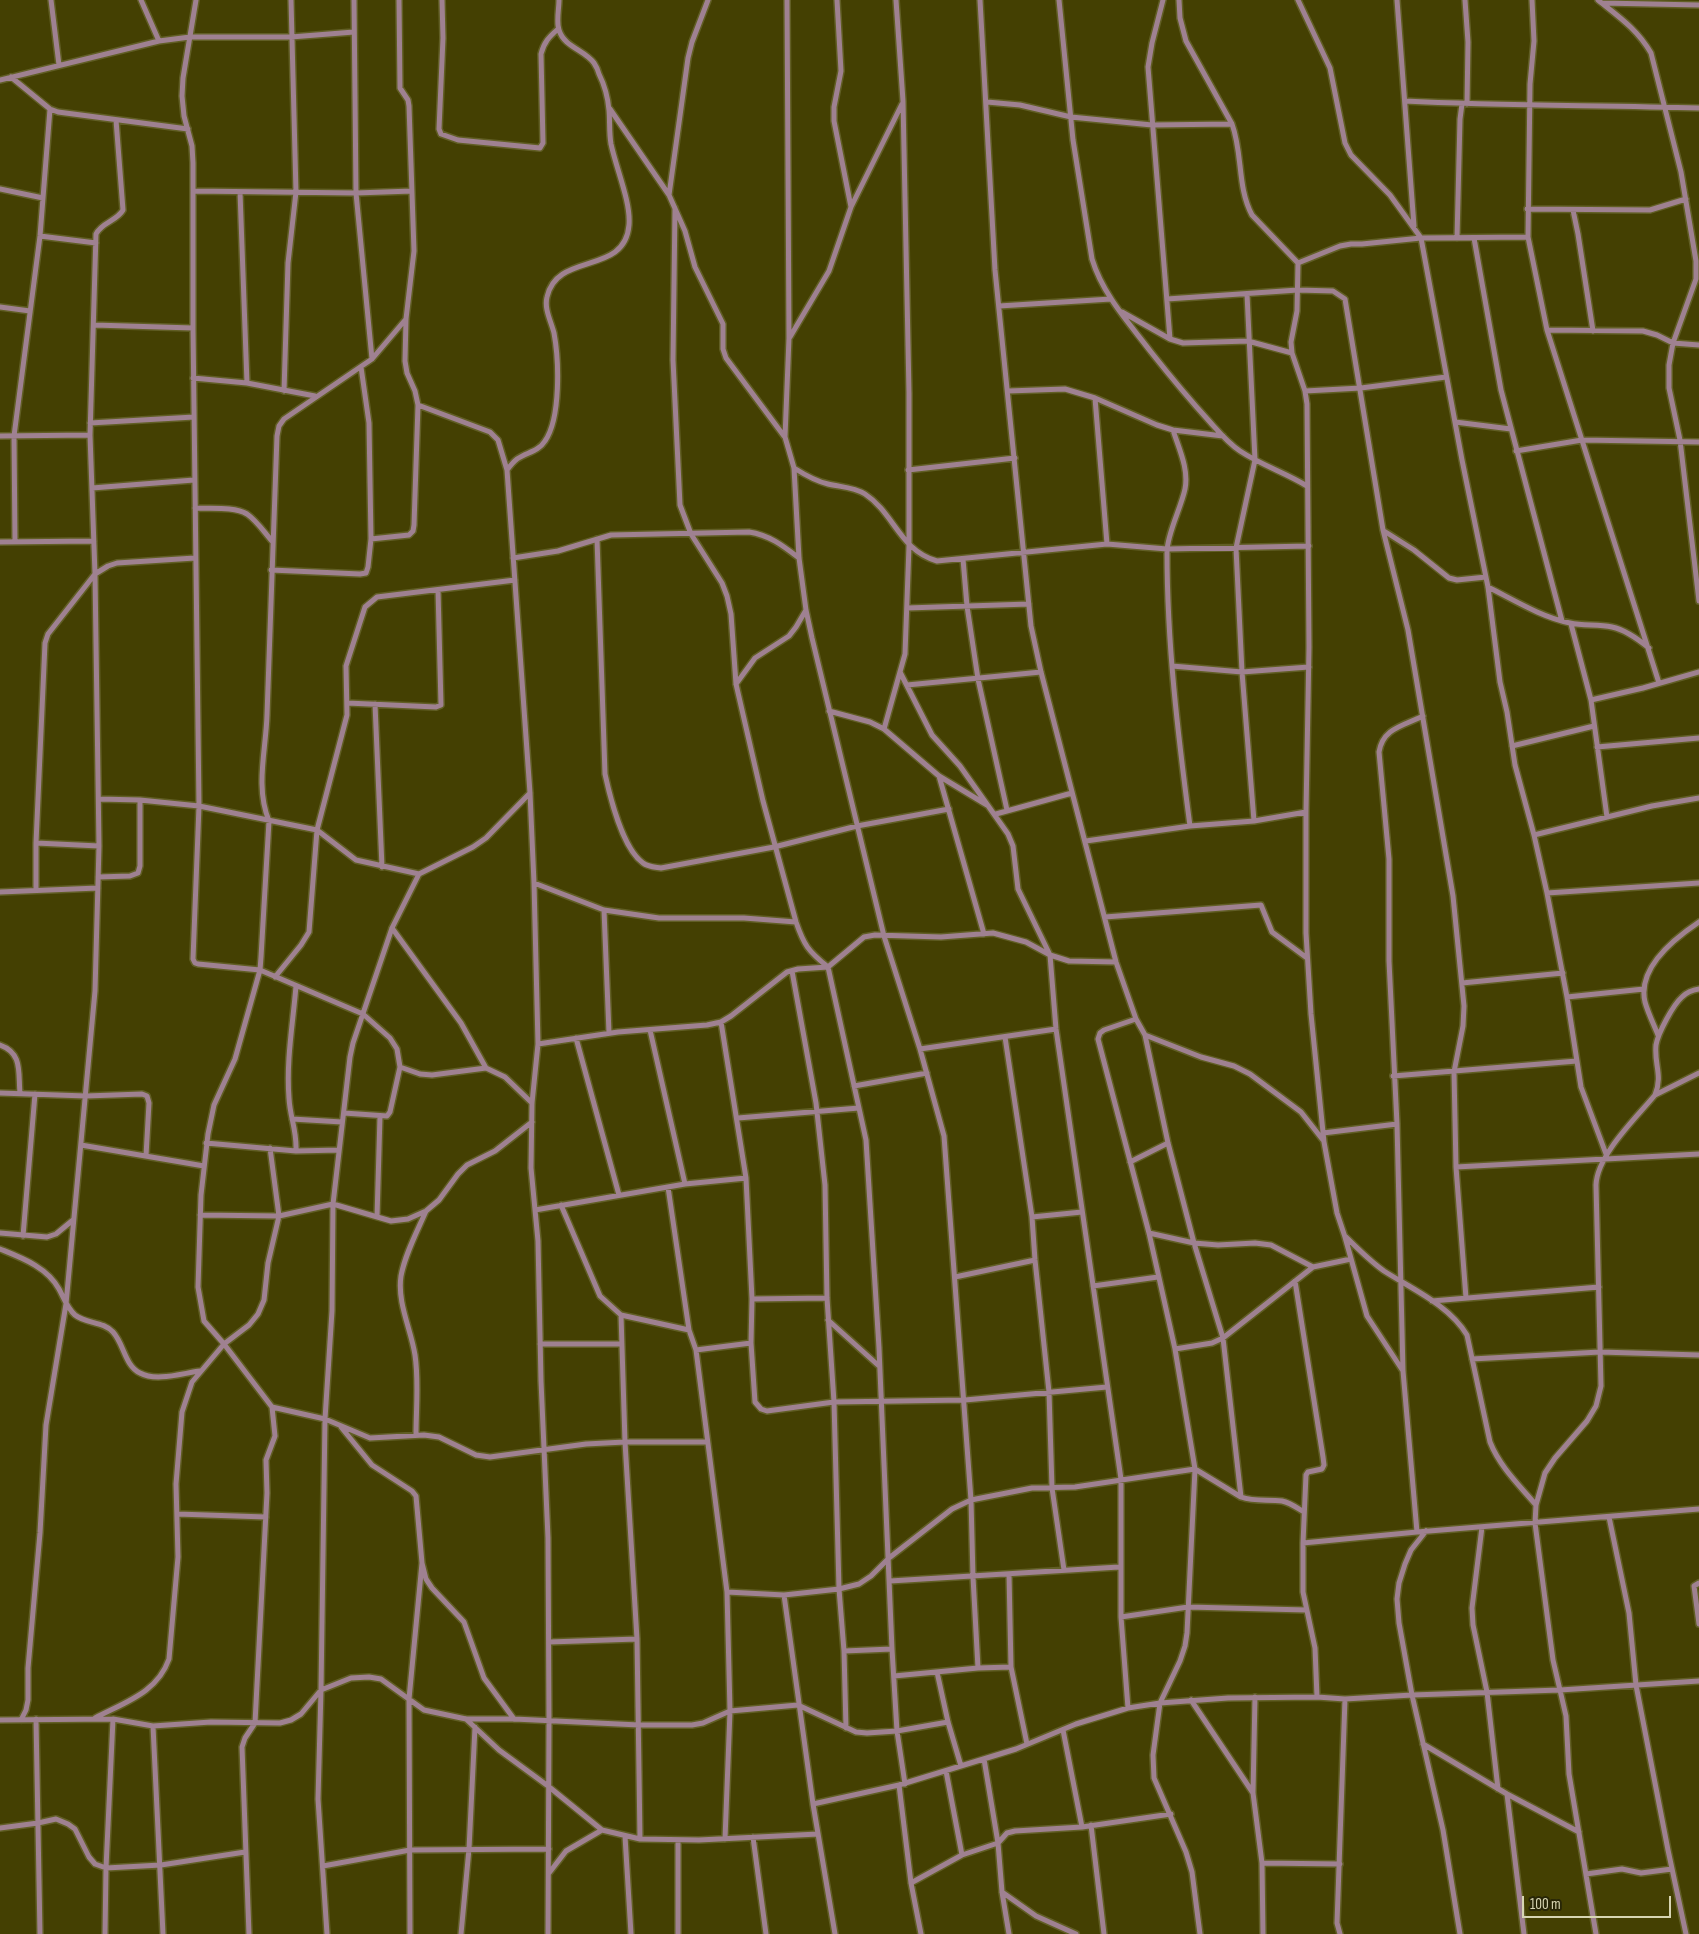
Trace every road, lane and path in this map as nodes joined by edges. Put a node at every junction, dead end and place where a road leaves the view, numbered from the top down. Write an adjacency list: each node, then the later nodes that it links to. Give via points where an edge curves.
1 (51, 0): 29 (street)
2 (141, 0): 28 (street)
3 (196, 0): 27 (street)
4 (291, 0): 26 (street)
5 (354, 0): 25 (street)
6 (399, 0): 48 (street, via 400,88 409,106)
7 (442, 0): 24 (street, via 439,129 446,137 540,148 543,143 541,54 548,38)
8 (559, 0): 24 (street)
9 (708, 0): 52 (street, via 688,58)
10 (788, 0): 81 (street)
11 (837, 0): 55 (street, via 841,71 834,121)
12 (896, 0): 33 (street)
13 (980, 0): 34 (street)
14 (1058, 0): 41 (street)
15 (1163, 0): 44 (street, via 1148,67)
16 (1179, 0): 43 (street, via 1186,41)
17 (1298, 0): 59 (street, via 1330,68 1345,143)
18 (1397, 0): 32 (street)
19 (1465, 0): 35 (street, via 1468,42)
20 (1532, 0): 36 (street, via 1534,41)
21 (1599, 1): 22 (street); 37 (street, via 1643,40 1651,53)
22 (1653, 2): 23 (street)
23 (1699, 5)
24 (558, 29): 39 (street, via 570,45 594,63)
25 (354, 32): 26 (street); 51 (street)
26 (291, 37): 27 (street); 50 (street)
27 (190, 38): 28 (street); 45 (street, via 182,96)
28 (159, 40): 29 (street)
29 (59, 65): 30 (street)
30 (11, 77): 31 (street); 38 (street)
31 (0, 80)
32 (1405, 101): 35 (street); 59 (street)
33 (904, 102): 55 (street); 117 (street)
34 (987, 102): 41 (street, via 1020,105); 72 (street)
35 (1465, 104): 36 (street); 63 (street, via 1460,119)
36 (1530, 104): 37 (street); 57 (street)
37 (1665, 107): 40 (street); 54 (street)
38 (50, 108): 42 (street, via 68,114); 53 (street)
39 (609, 108): 52 (street); 116 (street, via 611,144 629,212 626,240 618,251 567,270 554,281 547,295 546,307 556,350 556,410 543,445 518,458)
40 (1699, 108)
41 (1071, 117): 44 (street); 70 (street, via 1092,259 1096,273)
42 (116, 120): 45 (street); 65 (street, via 123,210 99,228)
43 (1232, 124): 44 (street); 66 (street, via 1248,207)
44 (1152, 125): 71 (street)
45 (188, 129): 47 (street, via 192,146)
46 (0, 189): 53 (street)
47 (193, 191): 49 (street); 78 (street)
48 (412, 191): 51 (street); 76 (street, via 414,251)
49 (240, 192): 50 (street); 91 (street)
50 (296, 192): 51 (street); 93 (street, via 288,263)
51 (356, 193): 87 (street)
52 (669, 195): 56 (street)
53 (43, 198): 60 (street)
54 (1686, 199): 58 (street, via 1650,210); 67 (street)
55 (851, 207): 81 (street, via 829,272)
56 (674, 208): 108 (street, via 685,231 695,267 723,324 726,358); 123 (street, via 673,360 678,493)
57 (1527, 209): 58 (street); 61 (street)
58 (1573, 210): 80 (street)
59 (1414, 228): 62 (street)
60 (40, 236): 65 (street); 74 (street)
61 (1528, 237): 64 (street); 79 (street)
62 (1421, 238): 63 (street); 66 (street, via 1340,246); 89 (street)
63 (1457, 238): 64 (street)
64 (1474, 238): 102 (street)
65 (96, 243): 77 (street)
66 (1298, 262): 68 (street)
67 (1698, 279): 84 (street)
68 (1298, 290): 69 (street); 86 (street); 92 (street, via 1333,290 1345,298)
69 (1247, 294): 71 (street); 83 (street)
70 (1112, 299): 72 (street); 75 (street)
71 (1167, 299): 82 (street)
72 (999, 306): 94 (street)
73 (0, 307): 74 (street)
74 (30, 311): 106 (street)
75 (1120, 311): 82 (street); 107 (street, via 1181,391)
76 (406, 319): 87 (street); 98 (street, via 405,367)
77 (94, 325): 78 (street); 101 (street)
78 (193, 328): 90 (street)
79 (1547, 330): 80 (street); 109 (street)
80 (1593, 331): 84 (street, via 1643,331)
81 (789, 338): 108 (street)
82 (1170, 339): 83 (street, via 1194,344)
83 (1248, 342): 86 (street); 114 (street)
84 (1673, 343): 85 (street); 110 (street, via 1669,388)
85 (1699, 344)
86 (1292, 353): 95 (street)
87 (372, 359): 88 (street)
88 (361, 367): 96 (street); 124 (street, via 369,423)
89 (1446, 377): 92 (street); 100 (street)
90 (193, 378): 91 (street); 99 (street)
91 (247, 383): 93 (street)
92 (1361, 388): 95 (street); 122 (street)
93 (284, 391): 96 (street)
94 (1008, 391): 97 (street, via 1065,389); 113 (street)
95 (1306, 391): 119 (street)
96 (315, 396): 129 (street, via 279,426)
97 (1095, 398): 103 (street); 130 (street)
98 (418, 405): 116 (street, via 490,432 498,440); 124 (street, via 413,531 409,535)
99 (194, 417): 101 (street); 118 (street)
100 (1455, 422): 102 (street); 142 (street)
101 (90, 423): 104 (street)
102 (1511, 429): 112 (street)
103 (1173, 430): 107 (street); 134 (street, via 1186,476)
104 (90, 435): 106 (street); 120 (street)
105 (0, 436): 106 (street)
106 (14, 436): 128 (street)
107 (1223, 436): 114 (street)
108 (784, 437): 115 (street)
109 (1582, 440): 110 (street); 112 (street); 153 (street)
110 (1680, 440): 111 (street); 146 (street)
111 (1699, 442)
112 (1516, 451): 151 (street)
113 (1015, 458): 117 (street); 135 (street)
114 (1256, 460): 119 (street); 133 (street)
115 (794, 468): 131 (street, via 819,481 866,495); 138 (street)
116 (507, 470): 137 (street)
117 (908, 470): 131 (street)
118 (194, 480): 120 (street); 121 (street)
119 (1307, 486): 132 (street)
120 (92, 488): 126 (street)
121 (195, 508): 129 (street, via 246,514); 136 (street)
122 (1384, 530): 142 (street, via 1449,578); 168 (street, via 1408,630)
123 (690, 534): 125 (street, via 626,534); 138 (street, via 762,534); 162 (street, via 728,596)
124 (371, 539): 140 (street, via 366,573)
125 (597, 539): 137 (street, via 558,551); 196 (street, via 605,774 610,798 632,851 643,863 661,868)
126 (94, 541): 128 (street); 141 (street)
127 (0, 542): 128 (street)
128 (15, 542)
129 (272, 542): 140 (street)
130 (1108, 544): 134 (street); 135 (street)
131 (909, 546): 139 (street, via 932,560); 149 (street)
132 (1309, 546): 133 (street); 155 (street)
133 (1236, 548): 134 (street); 158 (street)
134 (1167, 549): 154 (street)
135 (1025, 552): 139 (street); 147 (street)
136 (195, 558): 141 (street, via 116,563); 180 (street)
137 (513, 558): 143 (street)
138 (799, 558): 150 (street)
139 (963, 559): 148 (street)
140 (271, 570): 187 (street, via 267,731 262,791)
141 (95, 574): 178 (street); 194 (street, via 48,634 45,643)
142 (1486, 577): 144 (street)
143 (515, 580): 145 (street); 175 (street)
144 (1488, 587): 151 (street); 172 (street)
145 (438, 590): 165 (street, via 377,597 365,607 346,666); 166 (street, via 441,705)
146 (1699, 601)
147 (1029, 604): 148 (street); 157 (street)
148 (967, 606): 149 (street); 160 (street)
149 (907, 608): 156 (street)
150 (806, 610): 162 (street, via 789,636 755,658); 167 (street)
151 (1562, 621): 152 (street)
152 (1571, 624): 153 (street, via 1612,627); 164 (street)
153 (1649, 649): 161 (street)
154 (1172, 666): 158 (street); 190 (street)
155 (1309, 667): 158 (street); 184 (street)
156 (900, 672): 163 (street); 170 (street)
157 (1041, 672): 160 (street); 176 (street)
158 (1242, 672): 188 (street)
159 (1699, 672): 161 (street)
160 (978, 679): 163 (street); 183 (street)
161 (1659, 683): 164 (street)
162 (736, 684): 196 (street)
163 (906, 685): 181 (street, via 932,735)
164 (1591, 700): 169 (street)
165 (347, 703): 166 (street); 191 (street)
166 (375, 704): 197 (street)
167 (829, 711): 170 (street); 189 (street)
168 (1423, 716): 221 (street, via 1454,896); 245 (street, via 1386,734 1379,752 1389,859)
169 (1594, 726): 172 (street); 173 (street)
170 (884, 729): 174 (street)
171 (1699, 738): 173 (street)
172 (1512, 746): 192 (street, via 1514,765)
173 (1597, 747): 186 (street)
174 (939, 776): 181 (street); 182 (street)
175 (530, 793): 198 (street, via 486,838); 200 (street)
176 (1072, 793): 183 (street); 193 (street)
177 (1699, 798): 186 (street)
178 (99, 799): 179 (street); 195 (street)
179 (140, 800): 180 (street); 199 (street, via 138,873)
180 (199, 806): 187 (street); 217 (street, via 193,959 198,964)
181 (990, 807): 185 (street)
182 (948, 809): 189 (street); 211 (street)
183 (1007, 810): 185 (street)
184 (1306, 812): 188 (street); 214 (street)
185 (996, 814): 213 (street, via 1013,846 1018,889)
186 (1607, 817): 192 (street)
187 (269, 821): 191 (street); 217 (street)
188 (1254, 821): 190 (street)
189 (857, 826): 196 (street); 212 (street)
190 (1190, 826): 193 (street)
191 (317, 830): 197 (street, via 356,860); 220 (street, via 310,932)
192 (1534, 835): 205 (street)
193 (1086, 841): 207 (street)
194 (36, 843): 195 (street); 203 (street)
195 (100, 846): 199 (street)
196 (774, 846): 208 (street)
197 (382, 867): 198 (street)
198 (419, 874): 210 (street)
199 (98, 877): 202 (street)
200 (534, 883): 206 (street); 237 (street)
201 (1699, 883): 205 (street)
202 (98, 888): 203 (street); 251 (street, via 95,991)
203 (36, 890): 204 (street)
204 (0, 892)
205 (1547, 893): 219 (street)
206 (604, 910): 208 (street, via 659,918); 231 (street)
207 (1105, 917): 214 (street, via 1261,905 1272,932); 215 (street)
208 (796, 922): 216 (street, via 811,954)
209 (1699, 922): 223 (street, via 1661,954)
210 (392, 928): 226 (street); 241 (street, via 461,1023)
211 (984, 934): 212 (street); 213 (street, via 1001,934)
212 (884, 936): 216 (street, via 864,937); 238 (street)
213 (1050, 955): 215 (street, via 1069,961); 230 (street)
214 (1308, 958): 262 (street)
215 (1116, 962): 227 (street)
216 (828, 967): 218 (street); 246 (street)
217 (260, 970): 220 (street); 264 (street, via 235,1059 214,1105)
218 (792, 970): 228 (street); 254 (street)
219 (1562, 974): 221 (street); 225 (street)
220 (275, 977): 222 (street)
221 (1462, 983): 242 (street, via 1463,1026)
222 (296, 986): 226 (street); 258 (street, via 289,1077)
223 (1644, 989): 225 (street); 233 (street, via 1645,1001)
224 (1699, 989): 233 (street, via 1680,998)
225 (1567, 997): 239 (street)
226 (363, 1014): 240 (street, via 390,1038 397,1050); 255 (street, via 353,1043)
227 (1136, 1018): 232 (street); 273 (street, via 1104,1030 1098,1040)
228 (721, 1022): 229 (street); 257 (street)
229 (650, 1030): 231 (street); 277 (street)
230 (1056, 1030): 234 (street); 284 (street)
231 (609, 1033): 235 (street)
232 (1145, 1035): 263 (street, via 1250,1074 1301,1112); 265 (street)
233 (1658, 1035): 250 (street, via 1659,1084)
234 (1005, 1036): 238 (street); 288 (street)
235 (576, 1038): 237 (street); 279 (street)
236 (0, 1044): 248 (street, via 17,1059)
237 (538, 1044): 252 (street)
238 (920, 1049): 243 (street)
239 (1577, 1061): 242 (street); 272 (street, via 1583,1095)
240 (400, 1067): 241 (street, via 432,1075); 256 (street, via 390,1112 387,1116)
241 (486, 1068): 252 (street, via 505,1077)
242 (1454, 1072): 245 (street); 275 (street)
243 (927, 1073): 246 (street); 299 (street, via 944,1136)
244 (1699, 1073): 250 (street)
245 (1393, 1076): 261 (street)
246 (854, 1086): 253 (street)
247 (0, 1093): 248 (street)
248 (20, 1093): 249 (street)
249 (35, 1094): 251 (street); 292 (street)
250 (1655, 1095): 272 (street)
251 (86, 1096): 266 (street); 271 (street, via 147,1096)
252 (532, 1103): 260 (street)
253 (859, 1108): 254 (street); 323 (street, via 866,1140)
254 (817, 1112): 257 (street); 305 (street, via 826,1209)
255 (344, 1113): 256 (street); 259 (street)
256 (380, 1116): 287 (street)
257 (738, 1118): 276 (street)
258 (292, 1119): 259 (street); 269 (street, via 297,1136)
259 (342, 1122): 268 (street)
260 (532, 1122): 282 (street, via 531,1168); 283 (street, via 494,1151 467,1165)
261 (1397, 1124): 262 (street); 301 (street)
262 (1323, 1133): 263 (street)
263 (1324, 1142): 293 (street, via 1337,1213)
264 (206, 1143): 267 (street); 274 (street)
265 (1168, 1143): 273 (street); 294 (street)
266 (81, 1144): 271 (street); 289 (street)
267 (270, 1148): 269 (street); 286 (street)
268 (339, 1150): 269 (street); 280 (street)
269 (296, 1151)
270 (1699, 1154): 272 (street)
271 (146, 1156): 274 (street)
272 (1605, 1156): 275 (street); 304 (street, via 1598,1168 1596,1184)
273 (1130, 1162): 291 (street)
274 (204, 1166): 285 (street)
275 (1456, 1167): 306 (street)
276 (746, 1178): 277 (street); 307 (street)
277 (685, 1184): 278 (street)
278 (668, 1187): 279 (street); 312 (street)
279 (619, 1195): 281 (street)
280 (333, 1204): 286 (street); 287 (street); 332 (street, via 332,1311)
281 (561, 1205): 282 (street); 310 (street, via 600,1296)
282 (535, 1210): 316 (street)
283 (426, 1211): 287 (street, via 408,1219 391,1221); 334 (street, via 403,1265 400,1294 416,1370)
284 (1082, 1212): 288 (street); 303 (street)
285 (200, 1215): 286 (street); 315 (street, via 198,1287 202,1314 204,1321)
286 (279, 1216): 315 (street, via 268,1263 264,1300 258,1314)
287 (377, 1217)
288 (1032, 1218): 297 (street)
289 (74, 1220): 292 (street, via 47,1237); 309 (street)
290 (0, 1233): 292 (street)
291 (1149, 1233): 294 (street); 300 (street)
292 (23, 1236)
293 (1345, 1237): 296 (street); 301 (street, via 1369,1260)
294 (1194, 1242): 298 (street, via 1271,1246); 313 (street)
295 (0, 1249): 309 (street, via 40,1268 59,1288)
296 (1351, 1259): 298 (street); 325 (street, via 1367,1316)
297 (1035, 1260): 299 (street); 327 (street)
298 (1313, 1267): 302 (street)
299 (955, 1277): 328 (street)
300 (1158, 1277): 303 (street); 318 (street)
301 (1400, 1280): 308 (street); 325 (street)
302 (1295, 1281): 313 (street); 345 (street, via 1324,1465 1322,1469 1306,1475)
303 (1093, 1286): 326 (street)
304 (1599, 1287): 306 (street); 320 (street)
305 (827, 1298): 307 (street); 311 (street)
306 (1466, 1298): 308 (street)
307 (752, 1300): 314 (street)
308 (1432, 1301): 322 (street, via 1461,1326 1467,1335)
309 (66, 1304): 324 (street, via 75,1315 111,1330 138,1373 157,1377); 398 (street, via 46,1426 28,1700)
310 (621, 1315): 312 (street); 317 (street)
311 (828, 1319): 323 (street); 329 (street)
312 (689, 1330): 319 (street)
313 (1223, 1338): 318 (street); 341 (street)
314 (751, 1343): 319 (street); 329 (street, via 755,1402 761,1409 767,1411)
315 (224, 1344): 324 (street); 331 (street)
316 (540, 1344): 317 (street); 337 (street)
317 (621, 1344): 335 (street)
318 (1175, 1349): 338 (street)
319 (696, 1350): 336 (street)
320 (1600, 1352): 321 (street); 322 (street); 343 (street, via 1601,1386 1596,1406 1550,1466)
321 (1699, 1355)
322 (1472, 1359): 343 (street, via 1495,1454)
323 (879, 1366): 330 (street)
324 (201, 1371): 346 (street, via 192,1382 182,1412)
325 (1403, 1371): 352 (street)
326 (1107, 1387): 327 (street); 339 (street)
327 (1049, 1392): 328 (street); 340 (street)
328 (965, 1400): 330 (street); 342 (street)
329 (834, 1402): 330 (street); 362 (street)
330 (881, 1402): 354 (street)
331 (272, 1407): 332 (street); 347 (street, via 275,1436 266,1460)
332 (325, 1419): 333 (street); 379 (street)
333 (339, 1425): 334 (street, via 370,1438); 355 (street, via 372,1465 416,1496)
334 (416, 1436): 337 (street, via 439,1437 476,1455 490,1457)
335 (625, 1442): 336 (street); 337 (street); 369 (street)
336 (707, 1442): 363 (street)
337 (544, 1451): 370 (street)
338 (1195, 1469): 339 (street); 341 (street); 365 (street)
339 (1121, 1479): 340 (street); 356 (street)
340 (1052, 1488): 342 (street, via 1032,1488); 357 (street)
341 (1241, 1497): 345 (street, via 1282,1501)
342 (971, 1500): 354 (street, via 952,1509); 359 (street)
343 (1536, 1504): 349 (street)
344 (1699, 1509): 348 (street)
345 (1304, 1512): 353 (street)
346 (177, 1514): 347 (street); 392 (street, via 178,1557 169,1659 165,1670 148,1690)
347 (266, 1517): 401 (street)
348 (1609, 1517): 349 (street); 378 (street, via 1632,1630)
349 (1535, 1523): 350 (street); 380 (street)
350 (1482, 1527): 351 (street); 381 (street, via 1473,1616)
351 (1426, 1531): 352 (street); 382 (street, via 1405,1564 1397,1599)
352 (1417, 1532): 353 (street)
353 (1303, 1543): 366 (street)
354 (889, 1558): 360 (street); 362 (street, via 859,1584)
355 (422, 1563): 385 (street); 396 (street, via 432,1588 464,1622 484,1678)
356 (1119, 1567): 357 (street); 367 (street)
357 (1064, 1570): 358 (street)
358 (1009, 1574): 359 (street); 373 (street)
359 (973, 1577): 360 (street); 374 (street)
360 (890, 1581): 371 (street)
361 (1699, 1583): 368 (street, via 1693,1592)
362 (839, 1589): 364 (street); 372 (street)
363 (727, 1592): 364 (street); 391 (street)
364 (784, 1595): 389 (street)
365 (1188, 1606): 366 (street); 367 (street); 388 (street, via 1185,1646)
366 (1306, 1610): 384 (street, via 1315,1648)
367 (1121, 1617): 390 (street)
368 (1699, 1624)
369 (637, 1639): 370 (street); 402 (street)
370 (549, 1642): 399 (street)
371 (892, 1649): 372 (street); 376 (street)
372 (844, 1650): 405 (street)
373 (1011, 1667): 374 (street); 408 (street)
374 (978, 1668): 375 (street)
375 (937, 1672): 376 (street); 400 (street)
376 (894, 1676): 407 (street)
377 (1699, 1681): 378 (street)
378 (1636, 1685): 380 (street); 443 (street)
379 (321, 1690): 385 (street, via 351,1678 381,1678); 401 (street, via 301,1714 290,1720); 441 (street, via 318,1799)
380 (1560, 1690): 381 (street); 425 (street)
381 (1486, 1692): 382 (street); 415 (street)
382 (1412, 1695): 387 (street); 409 (street)
383 (1255, 1697): 384 (street); 386 (street); 416 (street)
384 (1317, 1697): 387 (street)
385 (409, 1699): 395 (street, via 424,1710); 435 (street)
386 (1191, 1700): 388 (street); 416 (street)
387 (1345, 1700): 439 (street)
388 (1160, 1703): 390 (street); 419 (street, via 1153,1754 1154,1778)
389 (798, 1705): 391 (street); 405 (street); 418 (street)
390 (1128, 1708): 406 (street)
391 (730, 1711): 402 (street, via 703,1724); 430 (street)
392 (94, 1718): 393 (street); 394 (street)
393 (36, 1719): 398 (street); 420 (street)
394 (113, 1719): 403 (street); 442 (street)
395 (466, 1719): 396 (street); 404 (street)
396 (514, 1719): 399 (street)
397 (0, 1720): 398 (street)
398 (21, 1720)
399 (549, 1722): 402 (street); 414 (street)
400 (948, 1722): 407 (street); 411 (street)
401 (255, 1723): 403 (street); 436 (street, via 242,1747)
402 (639, 1725): 429 (street)
403 (153, 1726): 440 (street)
404 (475, 1728): 414 (street); 434 (street)
405 (846, 1728): 407 (street, via 867,1733)
406 (1063, 1730): 408 (street); 422 (street)
407 (897, 1731): 413 (street)
408 (1026, 1744): 410 (street)
409 (1423, 1744): 415 (street); 468 (street)
410 (984, 1758): 411 (street); 432 (street)
411 (962, 1766): 412 (street)
412 (946, 1771): 413 (street); 437 (street)
413 (902, 1784): 418 (street); 446 (street)
414 (548, 1786): 424 (street); 433 (street)
415 (1498, 1789): 417 (street)
416 (1253, 1793): 438 (street)
417 (1507, 1794): 425 (street); 469 (street)
418 (813, 1804): 426 (street)
419 (1170, 1814): 421 (street); 465 (street, via 1192,1872)
420 (38, 1824): 423 (street); 442 (street, via 56,1819 68,1824 95,1864); 449 (street)
421 (1091, 1825): 422 (street); 464 (street)
422 (1082, 1827): 432 (street, via 1015,1831 1007,1833)
423 (0, 1828)
424 (602, 1830): 427 (street); 444 (street, via 566,1852)
425 (1579, 1832): 445 (street)
426 (818, 1834): 428 (street); 460 (street)
427 (625, 1836): 429 (street); 457 (street)
428 (752, 1837): 430 (street); 459 (street)
429 (640, 1838): 431 (street)
430 (725, 1839): 431 (street)
431 (678, 1840): 458 (street)
432 (998, 1843): 437 (street); 447 (street)
433 (549, 1848): 434 (street); 444 (street)
434 (468, 1849): 435 (street); 455 (street)
435 (410, 1850): 441 (street); 454 (street)
436 (245, 1852): 440 (street); 452 (street)
437 (962, 1855): 446 (street)
438 (1262, 1863): 439 (street); 466 (street)
439 (1340, 1864): 467 (street, via 1337,1922)
440 (161, 1865): 442 (street); 451 (street)
441 (322, 1866): 448 (street)
442 (106, 1868): 450 (street)
443 (1672, 1869): 445 (street, via 1641,1872 1622,1869); 471 (street)
444 (549, 1873): 456 (street)
445 (1586, 1874): 470 (street)
446 (911, 1883): 461 (street)
447 (1002, 1892): 462 (street); 463 (street, via 1036,1916)
448 (327, 1931): 453 (street)
449 (40, 1934)
450 (105, 1934)
451 (163, 1934)
452 (249, 1934)
453 (322, 1934)
454 (410, 1934)
455 (460, 1934)
456 (548, 1934)
457 (631, 1934)
458 (678, 1934)
459 (766, 1934)
460 (835, 1934)
461 (921, 1934)
462 (1009, 1934)
463 (1076, 1934)
464 (1104, 1934)
465 (1200, 1934)
466 (1263, 1934)
467 (1340, 1934)
468 (1460, 1934)
469 (1524, 1934)
470 (1596, 1934)
471 (1686, 1934)

